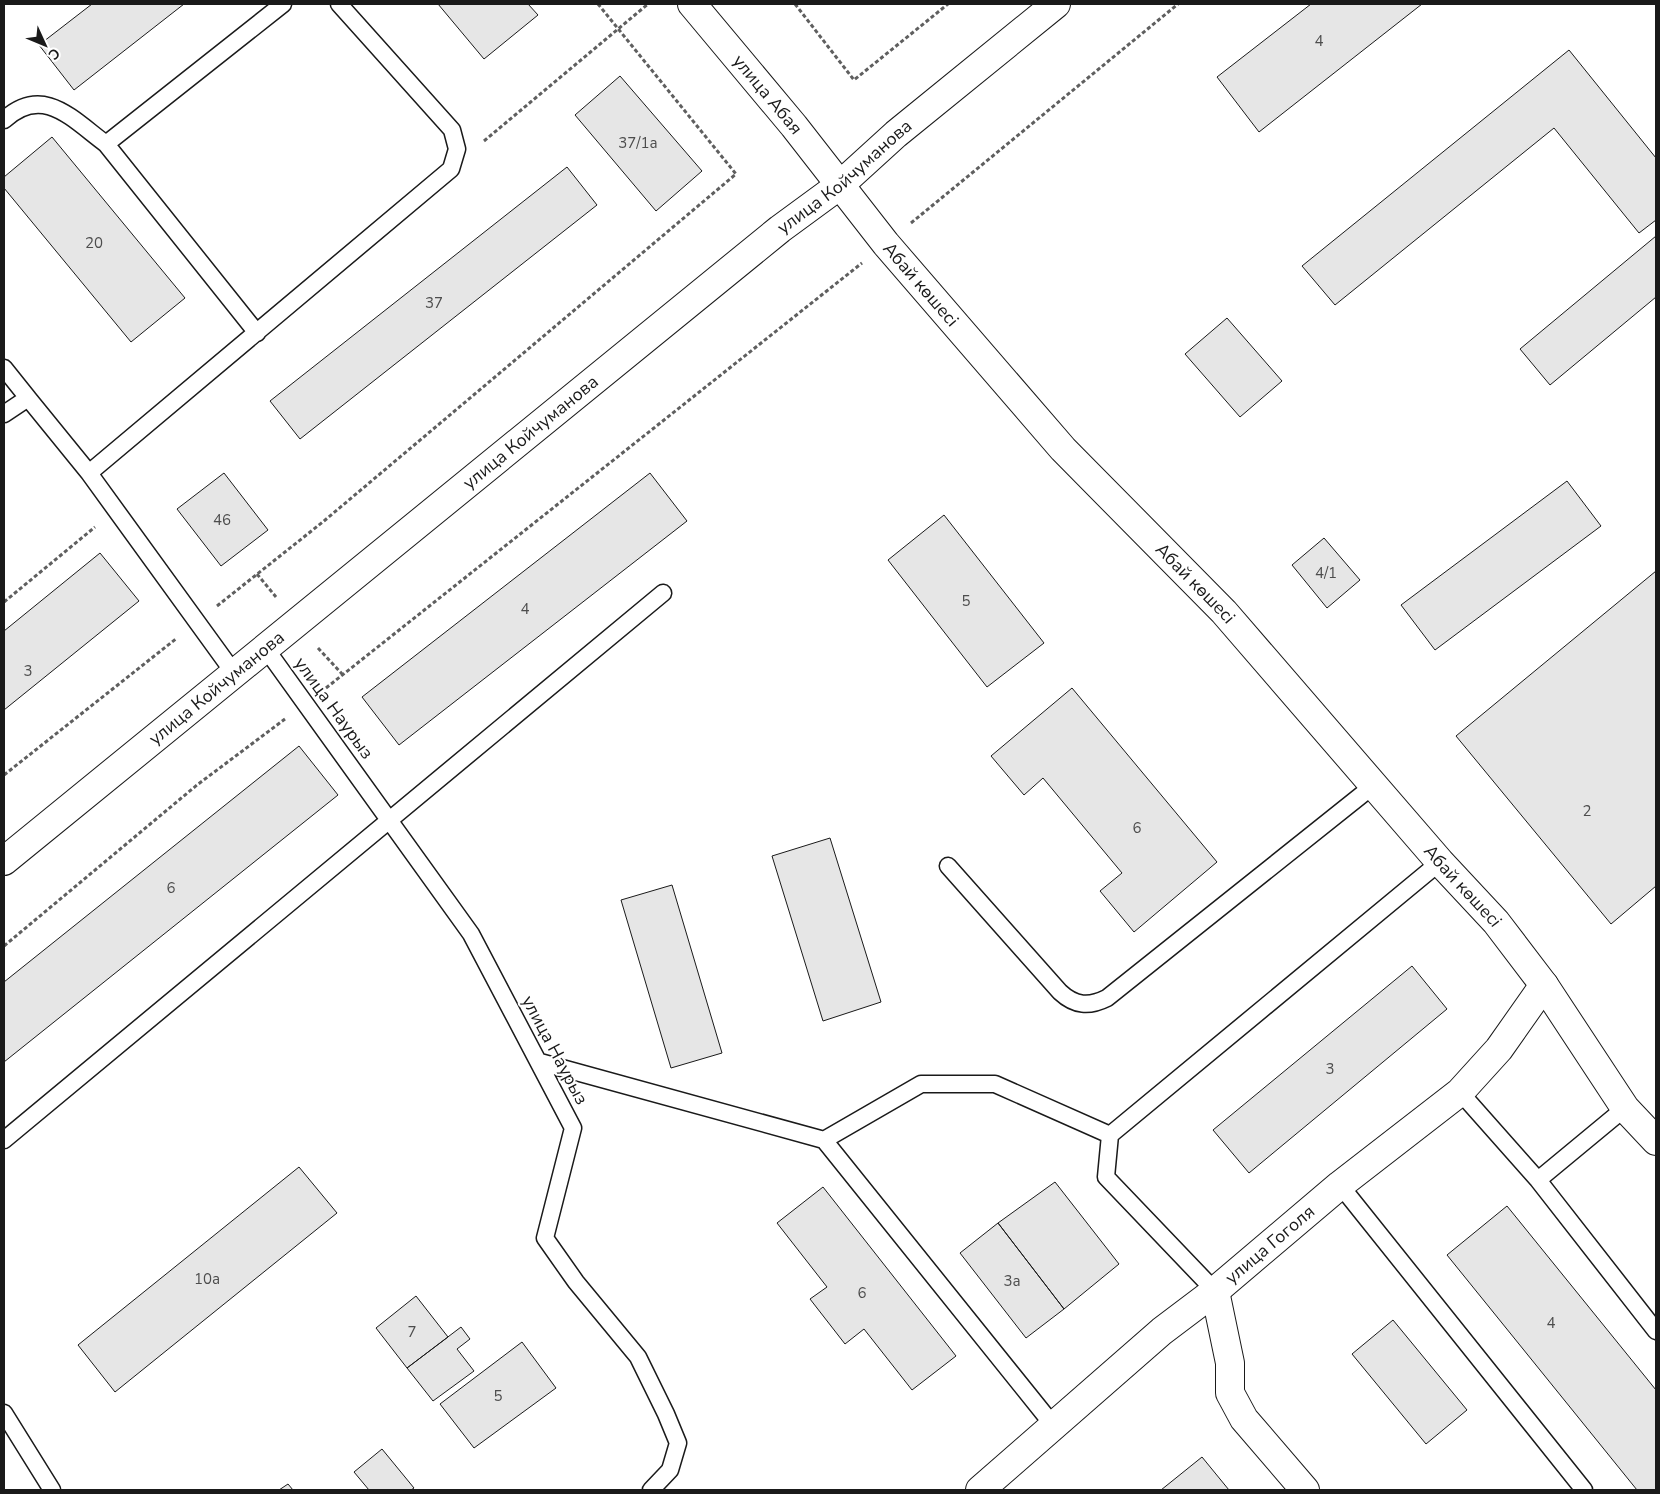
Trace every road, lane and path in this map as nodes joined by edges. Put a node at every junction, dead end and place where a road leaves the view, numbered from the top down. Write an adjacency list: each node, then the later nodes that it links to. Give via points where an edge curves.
1 (283, 4): 12 (lane)
2 (339, 4): 13 (lane, via 452,130 457,149)
3 (598, 4): 10 (path)
4 (648, 4): 10 (path)
5 (692, 4): 14 (street, улица Абая)
6 (795, 4): 7 (path, via 854,80)
7 (948, 4)
8 (1056, 4): 14 (street, улица Койчуманова, via 896,134)
9 (1178, 4): 15 (path)
10 (618, 28): 13 (path); 24 (path, via 736,174 331,515)
11 (4, 120): 12 (lane, via 14,111 37,103 57,108)
12 (106, 144): 16 (lane)
13 (451, 169): 16 (lane)
14 (840, 185): 15 (street, Абай көшесі); 25 (street, улица Койчуманова, via 780,229)
15 (886, 244): 27 (path); 29 (street, Абай көшесі, via 1063,450 1224,612)
16 (256, 334): 20 (lane)
17 (4, 368): 18 (lane)
18 (28, 398): 19 (lane); 20 (lane)
19 (4, 414)
20 (89, 472): 21 (lane)
21 (116, 509): 23 (path); 24 (lane)
22 (663, 593): 30 (lane)
23 (4, 602)
24 (197, 621): 26 (lane); 28 (path)
25 (266, 649): 26 (street, улица Койчуманова); 27 (lane, улица Наурыз)
26 (234, 673): 31 (street, улица Койчуманова)
27 (305, 704): 30 (lane, улица Наурыз); 34 (path, via 197,785)
28 (4, 775)
29 (1374, 785): 32 (street, Абай көшесі); 33 (lane, via 1108,998 1096,1003 1070,1001 1060,992)
30 (391, 821): 36 (lane, улица Наурыз, via 471,934); 40 (lane)
31 (4, 861)
32 (1440, 862): 35 (street, Абай көшесі, via 1496,922); 39 (lane)
33 (948, 866)
34 (4, 946)
35 (1544, 985): 37 (street, улица Гоголя, via 1499,1048); 38 (street, Абай көшесі)
36 (540, 1062): 41 (lane); 50 (lane, улица Наурыз, via 573,1128 545,1238 576,1282 638,1357 678,1443 670,1470)
37 (1460, 1092): 43 (lane); 44 (street, улица Гоголя)
38 (1625, 1108): 42 (street, Абай көшесі); 43 (lane)
39 (1110, 1135): 41 (lane, via 994,1084 920,1084); 45 (lane, via 1106,1177)
40 (4, 1140)
41 (824, 1140): 48 (lane)
42 (1656, 1141)
43 (1538, 1180): 46 (lane)
44 (1340, 1185): 45 (street, улица Гоголя); 53 (lane)
45 (1215, 1291): 48 (street, улица Гоголя, via 1162,1331); 52 (street, via 1230,1363 1230,1393 1244,1419)
46 (1656, 1330)
47 (4, 1413): 49 (lane)
48 (1053, 1425): 51 (street, улица Гоголя)
49 (52, 1490)
50 (651, 1490)
51 (980, 1490)
52 (1304, 1490)
53 (1584, 1490)

